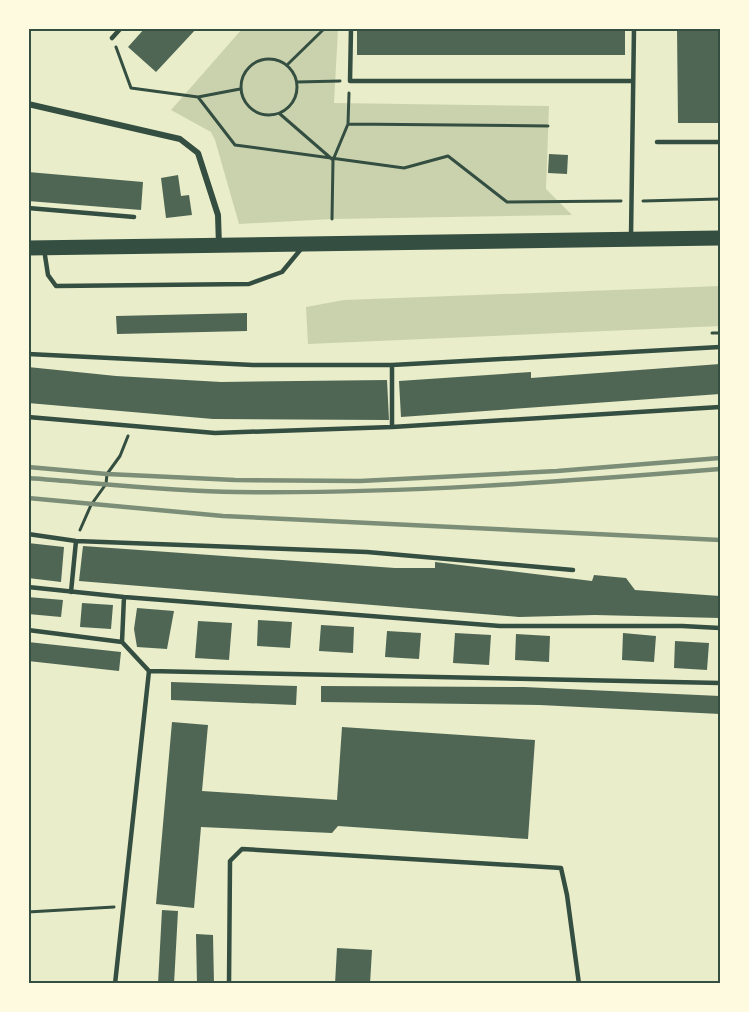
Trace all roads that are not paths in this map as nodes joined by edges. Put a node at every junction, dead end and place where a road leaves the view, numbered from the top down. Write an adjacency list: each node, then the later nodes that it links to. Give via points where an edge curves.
1 (121, 28): 4 (lane)
2 (351, 28): 5 (lane, via 350,81)
3 (634, 28): 5 (lane)
4 (112, 38)
5 (633, 81): 12 (lane)
6 (28, 104): 14 (street, via 180,139 198,153 218,215)
7 (657, 142): 8 (lane)
8 (720, 142)
9 (28, 208): 10 (lane)
10 (134, 217)
11 (720, 238): 12 (highway)
12 (631, 240): 13 (highway)
13 (305, 245): 14 (highway); 15 (lane, via 282,272 249,284 56,286)
14 (219, 246): 15 (highway)
15 (36, 248)
16 (720, 347): 18 (lane)
17 (28, 354): 18 (lane, via 253,364)
18 (392, 365): 21 (lane)
19 (720, 407): 21 (lane)
20 (28, 417): 21 (lane, via 215,433)
21 (392, 427)
22 (28, 534): 23 (lane)
23 (76, 541): 24 (lane, via 367,552); 26 (lane)
24 (573, 570)
25 (28, 587): 26 (lane)
26 (71, 592): 27 (lane)
27 (124, 597): 28 (lane, via 500,626); 30 (lane)
28 (720, 628)
29 (28, 630): 30 (lane)
30 (122, 642): 31 (lane)
31 (149, 671): 32 (lane); 33 (lane)
32 (720, 683)
33 (115, 984)
34 (229, 984): 35 (lane, via 230,861 242,849 561,868)
35 (579, 984)

